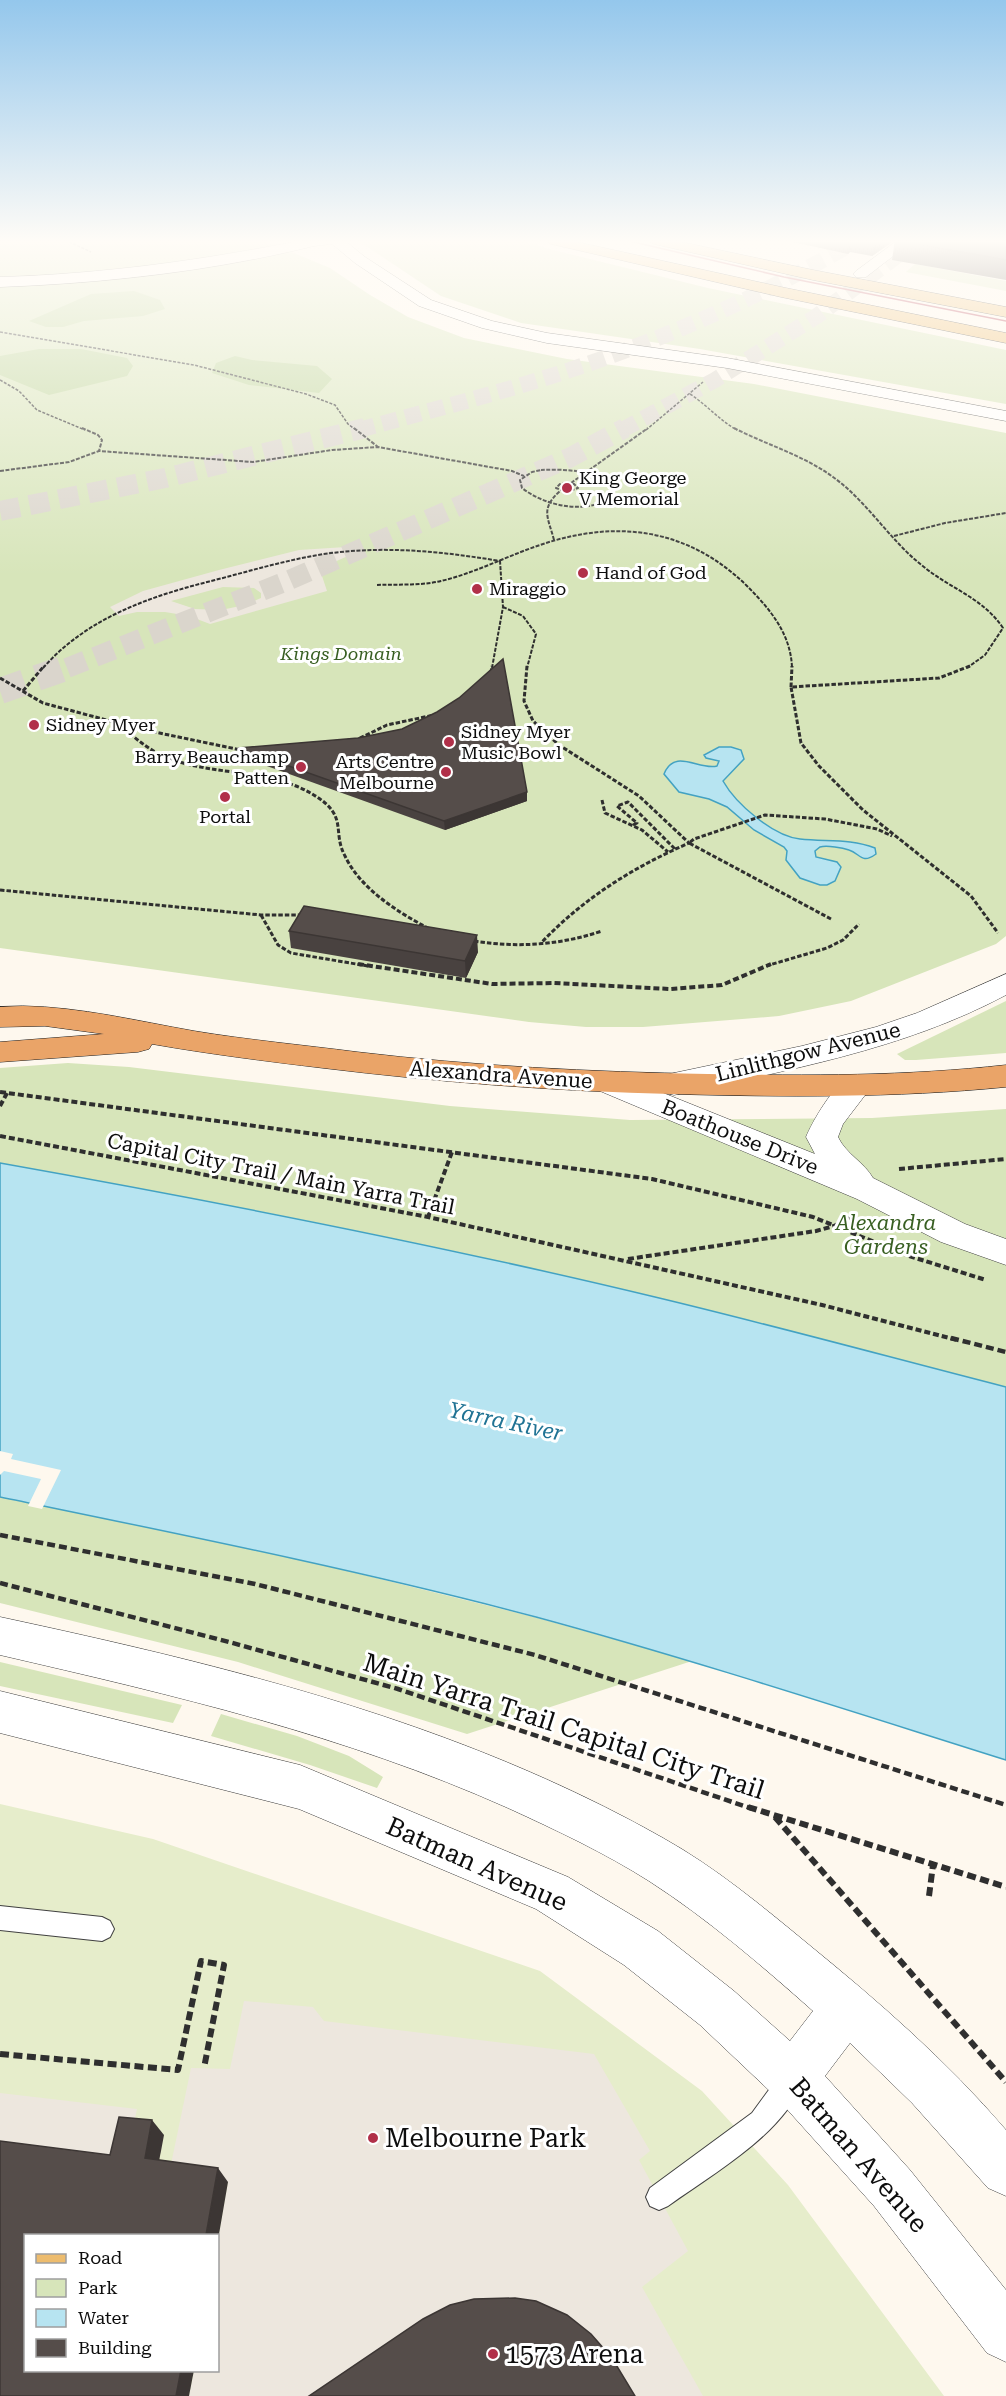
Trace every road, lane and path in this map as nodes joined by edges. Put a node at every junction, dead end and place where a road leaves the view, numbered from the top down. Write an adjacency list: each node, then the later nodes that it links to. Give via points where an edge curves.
1 (113, 352): 7 (path, via 194,366 306,394 335,405 348,424)
2 (646, 352): 3 (street)
3 (727, 363): 5 (path); 6 (street)
4 (0, 380): 8 (path, via 37,410 98,435 102,440)
5 (690, 394): 10 (path); 16 (path, via 721,421 832,476)
6 (1006, 416)
7 (378, 447): 8 (path, via 253,462); 11 (path)
8 (99, 451): 9 (path, via 69,462)
9 (0, 471)
10 (583, 474): 11 (path, via 554,469); 12 (path); 14 (path, via 609,484 614,496 605,503 585,507)
11 (524, 476): 14 (path, via 519,484 525,492)
12 (571, 483): 13 (path, via 558,485); 13 (path, via 578,489)
13 (560, 491): 14 (path)
14 (549, 501): 17 (path, via 547,511)
15 (1006, 513): 16 (path)
16 (894, 536): 23 (path, via 926,569 986,606 1003,628 998,640 975,664 939,678)
17 (554, 540): 18 (path); 23 (path, via 611,531 651,532 678,540 720,561 777,619 793,654)
18 (500, 561): 19 (path, via 439,582); 20 (path); 24 (path, via 435,551 347,551 295,559 172,590 115,612 87,628 41,668)
19 (377, 585)
20 (503, 607): 21 (path); 32 (path, via 523,615 536,634 524,684 530,718 563,746 634,793)
21 (491, 676)
22 (0, 678): 24 (path)
23 (791, 687): 31 (path, via 801,743 844,793)
24 (23, 691): 26 (path, via 43,703)
25 (444, 714): 27 (path, via 387,725)
26 (117, 723): 28 (path); 40 (path, via 156,753 174,760 266,779 314,794 339,823 345,857 353,867 384,900)
27 (348, 745)
28 (244, 751)
29 (602, 800): 30 (path, via 605,813)
30 (633, 825): 33 (path, via 637,823 617,806 628,802); 34 (path)
31 (897, 837): 32 (path, via 825,819 765,815); 42 (path, via 970,897)
32 (689, 843): 33 (path); 38 (path)
33 (675, 849): 34 (path)
34 (668, 852): 44 (path, via 608,883)
35 (0, 890): 36 (path)
36 (261, 915): 37 (path); 39 (path, via 278,945 291,953 323,959 492,984 670,989 722,985 758,968 827,948 843,940)
37 (315, 915)
38 (831, 919)
39 (859, 924)
40 (428, 928)
41 (602, 931): 44 (path)
42 (998, 933)
43 (465, 939): 44 (path, via 512,946)
44 (540, 944)
45 (1006, 983): 53 (street, Linlithgow Avenue, via 891,1034)
46 (0, 1011): 48 (street, Alexandra Avenue)
47 (0, 1017): 48 (highway)
48 (63, 1017): 49 (highway, Alexandra Avenue)
49 (179, 1039): 50 (highway); 52 (highway, Alexandra Avenue, via 428,1070)
50 (0, 1052)
51 (1006, 1076): 54 (highway, Alexandra Avenue)
52 (611, 1083): 53 (highway, Alexandra Avenue); 61 (street, Boathouse Drive)
53 (674, 1084): 54 (highway, Alexandra Avenue)
54 (857, 1086): 61 (street, Boathouse Drive, via 829,1120 822,1137 830,1153)
55 (0, 1092): 56 (path)
56 (7, 1093): 57 (path); 59 (path)
57 (0, 1106)
58 (0, 1136): 62 (path, Capital City Trail / Main Yarra Trail)
59 (452, 1152): 62 (path); 63 (path, via 652,1179 801,1214)
60 (1006, 1159): 61 (path, via 900,1169)
61 (872, 1191): 63 (path, via 855,1215); 64 (street, Boathouse Drive, via 953,1233)
62 (428, 1217): 65 (path, Capital City Trail / Main Yarra Trail)
63 (834, 1226): 65 (path); 66 (path, via 909,1256)
64 (1006, 1252)
65 (624, 1260): 67 (path, Capital City Trail / Main Yarra Trail)
66 (995, 1283)
67 (1006, 1352)
68 (0, 1535): 72 (path, via 255,1584 535,1655)
69 (0, 1583): 73 (path, Main Yarra Trail Capital City Trail, via 398,1689)
70 (0, 1636): 79 (street, via 229,1689 390,1739 555,1806 648,1855 733,1912)
71 (0, 1712): 82 (street, Batman Avenue, via 300,1787 552,1893 641,1948 717,2008)
72 (1006, 1805)
73 (775, 1816): 74 (path); 83 (path, Main Yarra Trail Capital City Trail)
74 (933, 1865): 75 (path); 76 (path)
75 (1006, 1887)
76 (929, 1896)
77 (0, 1918): 78 (lane)
78 (102, 1929)
79 (847, 2006): 82 (street); 84 (street, via 916,2072)
80 (0, 2054): 81 (path, via 178,2070 201,1961 224,1965)
81 (204, 2068)
82 (793, 2078): 85 (lane, via 761,2122); 86 (street, Batman Avenue, via 892,2188)
83 (1006, 2082)
84 (1006, 2170)
85 (659, 2197)
86 (1006, 2334)

